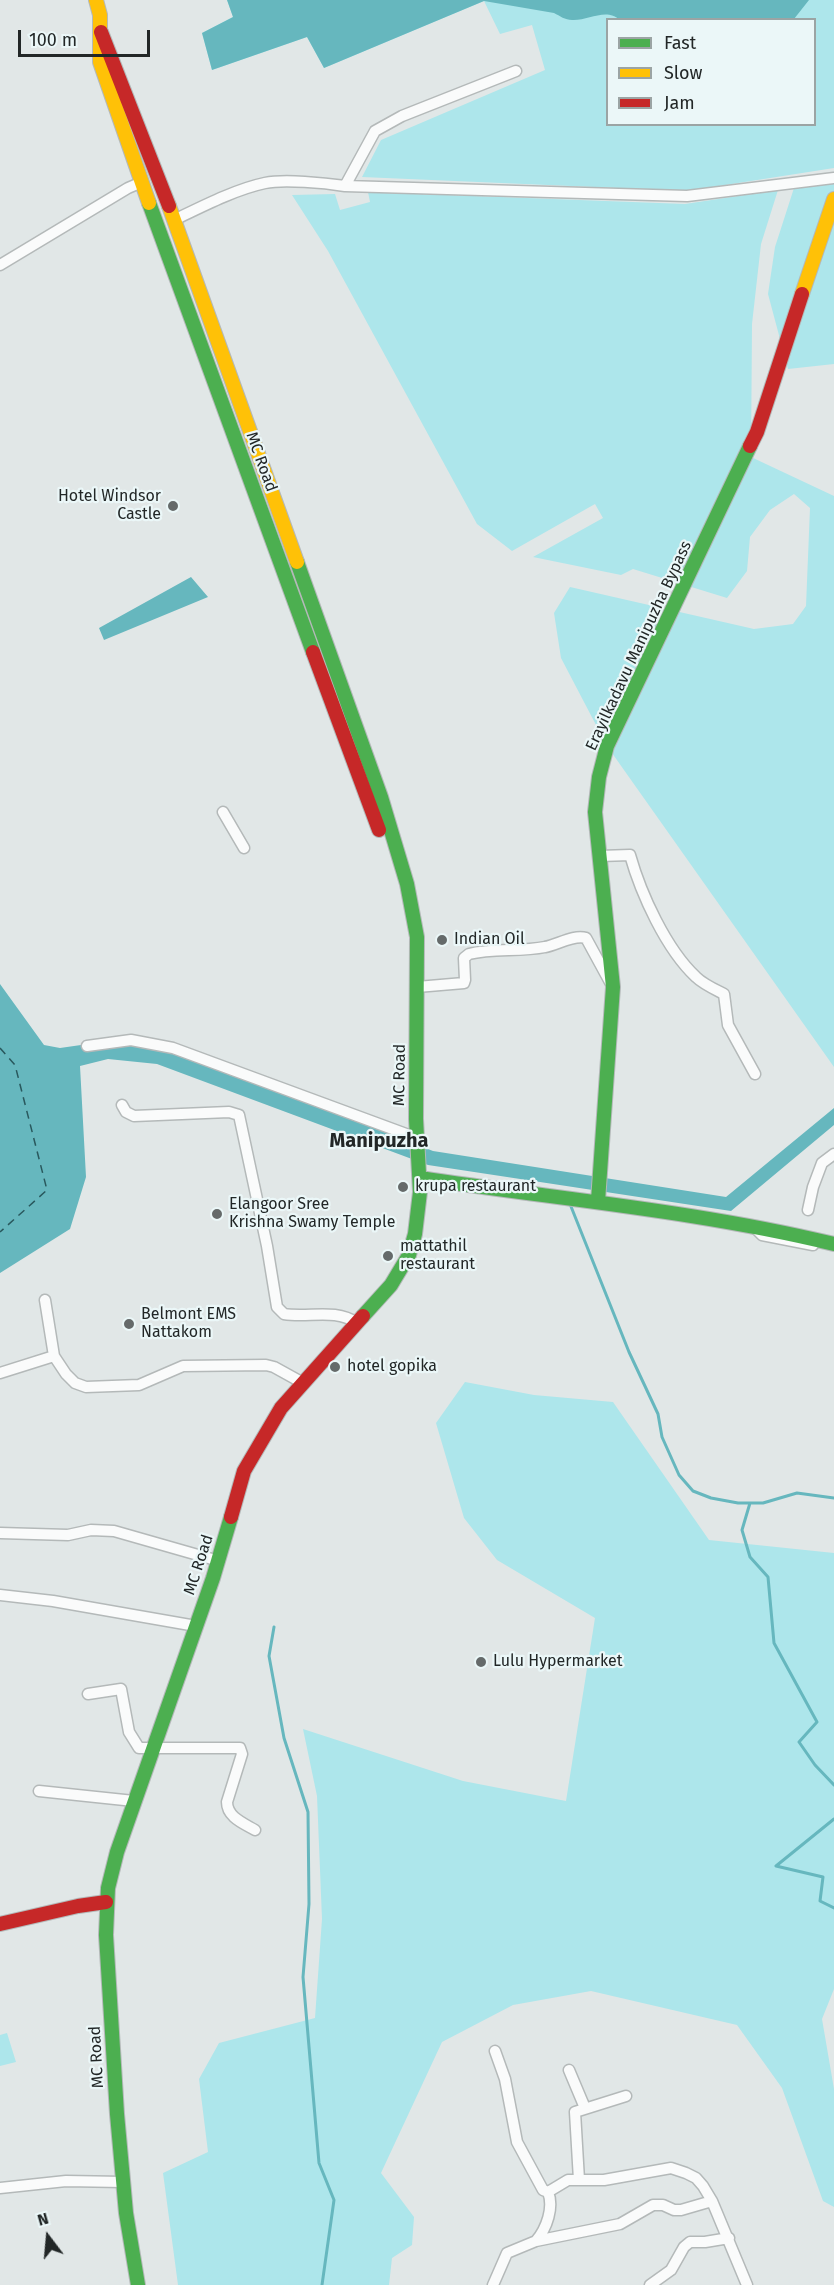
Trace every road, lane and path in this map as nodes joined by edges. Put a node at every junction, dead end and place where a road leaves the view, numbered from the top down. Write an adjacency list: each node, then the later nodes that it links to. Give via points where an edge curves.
1 (96, 0): 2 (main road, MC Road)
2 (101, 32): 5 (main road, MC Road, via 100,63); 8 (main road, MC Road)
3 (516, 71): 6 (street, via 402,116 375,131)
4 (834, 178): 6 (street, via 687,196)
5 (142, 182): 9 (street); 11 (main road, MC Road)
6 (345, 186): 8 (street, via 324,182 267,183)
7 (834, 199): 14 (main road, Erayilkadavu Manipuzha Bypass, via 758,432 607,746 595,812)
8 (174, 220): 10 (main road, MC Road)
9 (0, 265)
10 (259, 454): 11 (main road); 15 (main road, MC Road, via 381,797)
11 (242, 462): 15 (main road, MC Road, via 374,818)
12 (223, 812): 13 (street)
13 (244, 848)
14 (600, 856): 17 (main road, Erayilkadavu Manipuzha Bypass); 19 (street, via 630,855 656,921 686,968 698,980 724,994 728,1025)
15 (410, 898): 16 (main road, MC Road, via 417,937)
16 (417, 987): 17 (street, via 464,983 464,958 469,954 540,948 582,937); 21 (main road, MC Road)
17 (613, 987): 24 (main road, Erayilkadavu Manipuzha Bypass)
18 (87, 1046): 21 (street, via 131,1040 174,1048)
19 (755, 1074)
20 (122, 1105): 30 (street, via 134,1116 229,1112 239,1115 277,1307 284,1314 335,1314)
21 (417, 1144): 23 (main road, MC Road)
22 (834, 1154): 25 (street, via 822,1163)
23 (420, 1178): 24 (main road); 30 (main road, MC Road, via 409,1255 391,1285)
24 (598, 1201): 26 (main road)
25 (808, 1210)
26 (754, 1227): 27 (main road); 28 (street, via 762,1235)
27 (834, 1244)
28 (834, 1250)
29 (45, 1300): 31 (street)
30 (357, 1323): 33 (main road, MC Road)
31 (54, 1356): 32 (street); 33 (street, via 75,1383 86,1387 139,1385 177,1366 200,1364 266,1365)
32 (0, 1373)
33 (303, 1383): 35 (main road, MC Road, via 268,1427 244,1471)
34 (0, 1533): 35 (street, via 68,1535 114,1531)
35 (219, 1561): 37 (main road, MC Road)
36 (0, 1595): 37 (street)
37 (196, 1626): 39 (main road, MC Road)
38 (88, 1694): 39 (street, via 121,1689 133,1742 139,1748)
39 (155, 1748): 41 (main road, MC Road); 42 (street, via 240,1748 242,1754 227,1809)
40 (39, 1791): 41 (street)
41 (134, 1802): 43 (main road, MC Road)
42 (255, 1830)
43 (106, 1902): 44 (main road); 50 (main road, MC Road)
44 (0, 1924)
45 (495, 2051): 52 (street, via 520,2151 543,2190)
46 (569, 2070): 48 (street)
47 (626, 2096): 48 (street)
48 (585, 2108): 49 (street, via 575,2112)
49 (579, 2180): 52 (street, via 562,2183); 53 (street, via 678,2169 696,2178)
50 (123, 2182): 51 (street, via 66,2181); 57 (main road, MC Road)
51 (0, 2188)
52 (548, 2192): 55 (street, via 551,2205)
53 (712, 2201): 54 (street); 55 (street, via 681,2210 653,2205 620,2224)
54 (729, 2238): 56 (street, via 690,2242 671,2270); 59 (street)
55 (536, 2241): 58 (street, via 507,2253)
56 (654, 2284)
57 (138, 2285)
58 (493, 2285)
59 (747, 2285)

